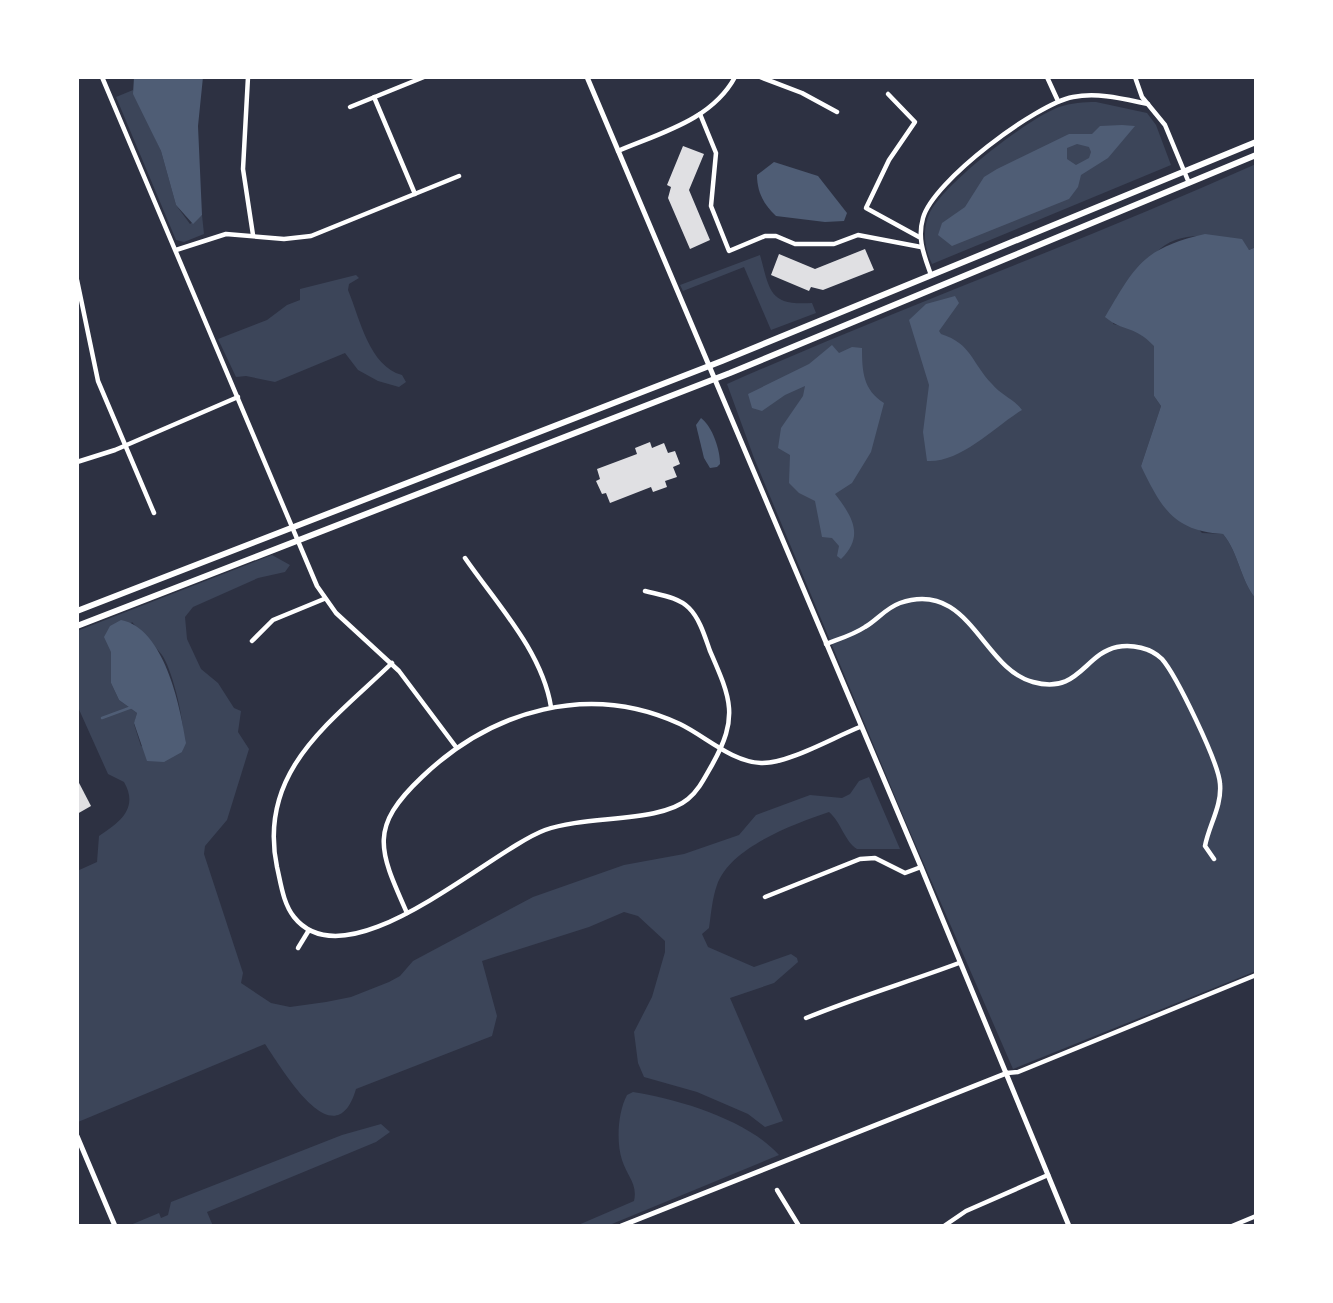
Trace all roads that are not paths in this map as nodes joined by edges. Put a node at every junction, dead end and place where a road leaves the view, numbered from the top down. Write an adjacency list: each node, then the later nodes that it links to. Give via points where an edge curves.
1 (102, 77): 26 (street)
2 (248, 77): 23 (street, via 243,169)
3 (424, 77): 10 (street)
4 (587, 77): 17 (street)
5 (735, 77): 15 (street, via 720,99)
6 (760, 77): 14 (street)
7 (1047, 77): 11 (street)
8 (1135, 77): 12 (street)
9 (888, 94): 24 (street, via 915,122 889,160 866,208)
10 (374, 97): 13 (street); 22 (street)
11 (1058, 101): 12 (street, via 1089,95); 24 (street, via 1007,132 944,187 926,210)
12 (1147, 104): 19 (street, via 1165,125)
13 (350, 107)
14 (837, 112)
15 (700, 114): 17 (street); 25 (street, via 716,153 710,206 729,251 765,236 795,244 834,244 858,235)
16 (1256, 142): 19 (main road)
17 (618, 151): 29 (street)
18 (1256, 155): 21 (main road)
19 (1184, 172): 21 (street); 27 (main road)
20 (459, 176): 22 (street)
21 (1189, 183): 30 (main road)
22 (415, 194): 23 (street, via 311,236 284,239)
23 (253, 234): 26 (street, via 213,236)
24 (919, 237): 25 (street)
25 (921, 247): 27 (street)
26 (176, 250): 31 (street)
27 (931, 275): 29 (main road)
28 (77, 280): 32 (street, via 98,381)
29 (710, 365): 30 (street); 35 (main road)
30 (715, 378): 36 (main road); 43 (street)
31 (239, 397): 32 (street); 35 (street)
32 (125, 446): 33 (street); 34 (street)
33 (77, 461)
34 (153, 513)
35 (293, 526): 36 (street); 40 (main road)
36 (297, 538): 39 (street); 41 (main road)
37 (465, 558): 45 (street, via 534,660)
38 (645, 591): 48 (street, via 682,603 698,621 730,703 730,724)
39 (324, 599): 42 (street, via 273,620); 44 (street)
40 (77, 611)
41 (77, 626)
42 (252, 641)
43 (825, 644): 46 (street); 49 (street, via 864,628 891,607 919,600 943,604 959,613 1013,672 1037,684 1071,680 1119,646 1156,654 1171,674 1219,774 1220,794 1205,846)
44 (392, 663): 47 (street); 53 (street, via 310,741 284,782 273,832 284,895 295,918)
45 (551, 707): 47 (street, via 495,724); 48 (street, via 587,704 641,710)
46 (860, 727): 48 (street, via 765,763 746,760); 50 (street)
47 (456, 747): 52 (street, via 398,801 387,823 384,855)
48 (722, 747): 52 (street, via 694,793 671,810 586,820 544,831)
49 (1214, 859)
50 (921, 867): 51 (street, via 905,873 875,858 860,859); 55 (street)
51 (765, 897)
52 (407, 913): 53 (street, via 350,936 331,937)
53 (309, 930): 54 (street)
54 (298, 948)
55 (959, 963): 57 (street); 58 (street)
56 (1256, 975): 58 (street)
57 (806, 1018)
58 (1006, 1073): 61 (street); 65 (street)
59 (77, 1136): 60 (street)
60 (80, 1149): 64 (street)
61 (1048, 1175): 67 (street, via 966,1211); 68 (street)
62 (778, 1191): 66 (street)
63 (1256, 1216): 69 (street)
64 (115, 1226)
65 (621, 1226)
66 (799, 1226)
67 (944, 1226)
68 (1069, 1226)
69 (1233, 1226)

